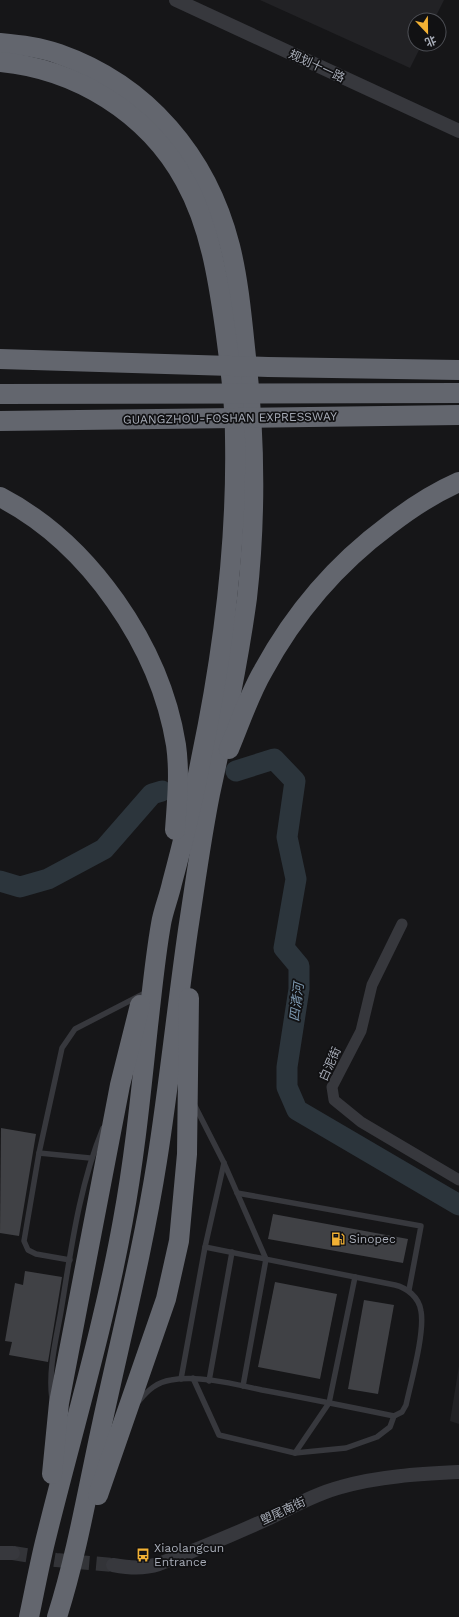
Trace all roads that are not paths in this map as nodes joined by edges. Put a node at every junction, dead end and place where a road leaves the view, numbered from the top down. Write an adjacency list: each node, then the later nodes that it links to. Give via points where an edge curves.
1 (176, 0): 4 (street, 规划十一路)
2 (0, 43): 5 (highway, via 58,54 89,67 119,83 150,107 172,131 192,155 205,179 230,246)
3 (0, 62): 5 (highway, via 18,63 47,70 101,94 126,111 170,156 186,182 207,234)
4 (459, 131)
5 (232, 310): 14 (highway, via 248,375 254,506 246,604 233,687); 15 (highway, via 235,499 229,583 220,656 201,760)
6 (0, 359): 7 (highway, via 276,368)
7 (459, 370)
8 (459, 393): 9 (highway, GUANGZHOU-FOSHAN EXPRESSWAY)
9 (0, 394)
10 (459, 415): 11 (highway, GUANGZHOU-FOSHAN EXPRESSWAY)
11 (0, 421)
12 (459, 482): 14 (highway, via 412,508 376,534 315,591 286,631 262,672)
13 (0, 497): 15 (highway, via 37,521 65,544 91,571 108,592 146,653 158,682 176,745 178,779)
14 (209, 799): 17 (highway)
15 (172, 886): 16 (highway)
16 (161, 922): 19 (highway); 43 (highway, via 134,1154 123,1224)
17 (189, 923): 21 (highway); 44 (highway, via 145,1230)
18 (402, 924): 25 (street, 白泥街, via 372,985 361,1031 332,1087 334,1100 361,1122)
19 (143, 994): 20 (highway); 22 (lane, via 75,1029 62,1048)
20 (120, 1085): 23 (lane); 40 (highway, via 59,1403)
21 (187, 1091): 24 (lane); 38 (highway, via 187,1154 179,1241 166,1298)
22 (39, 1153): 23 (lane); 30 (lane, via 24,1241 26,1247 36,1254)
23 (90, 1158): 30 (lane)
24 (224, 1163): 26 (lane); 27 (lane)
25 (459, 1180)
26 (237, 1193): 29 (lane); 32 (lane, via 421,1226)
27 (205, 1246): 28 (lane); 33 (lane)
28 (232, 1252): 29 (lane); 35 (lane)
29 (266, 1259): 31 (lane); 36 (lane)
30 (70, 1260): 40 (lane, via 50,1387)
31 (355, 1277): 32 (lane, via 395,1284); 37 (lane)
32 (409, 1290): 39 (lane, via 421,1311 421,1330 406,1405 402,1412)
33 (181, 1378): 34 (lane); 38 (lane, via 150,1388)
34 (193, 1378): 35 (lane); 41 (lane, via 219,1435)
35 (209, 1381): 36 (lane)
36 (243, 1386): 37 (lane)
37 (329, 1403): 39 (lane); 41 (lane)
38 (125, 1415): 44 (highway, via 95,1503)
39 (394, 1416): 41 (lane, via 390,1426 377,1437 346,1448)
40 (57, 1427): 43 (highway)
41 (295, 1453)
42 (459, 1472): 45 (street, 塱尾南街, via 365,1480 311,1498 159,1564 146,1568)
43 (46, 1538): 46 (highway)
44 (76, 1544): 49 (highway)
45 (113, 1565)
46 (36, 1586): 47 (highway); 48 (highway)
47 (18, 1617)
48 (30, 1617)
49 (56, 1617)

